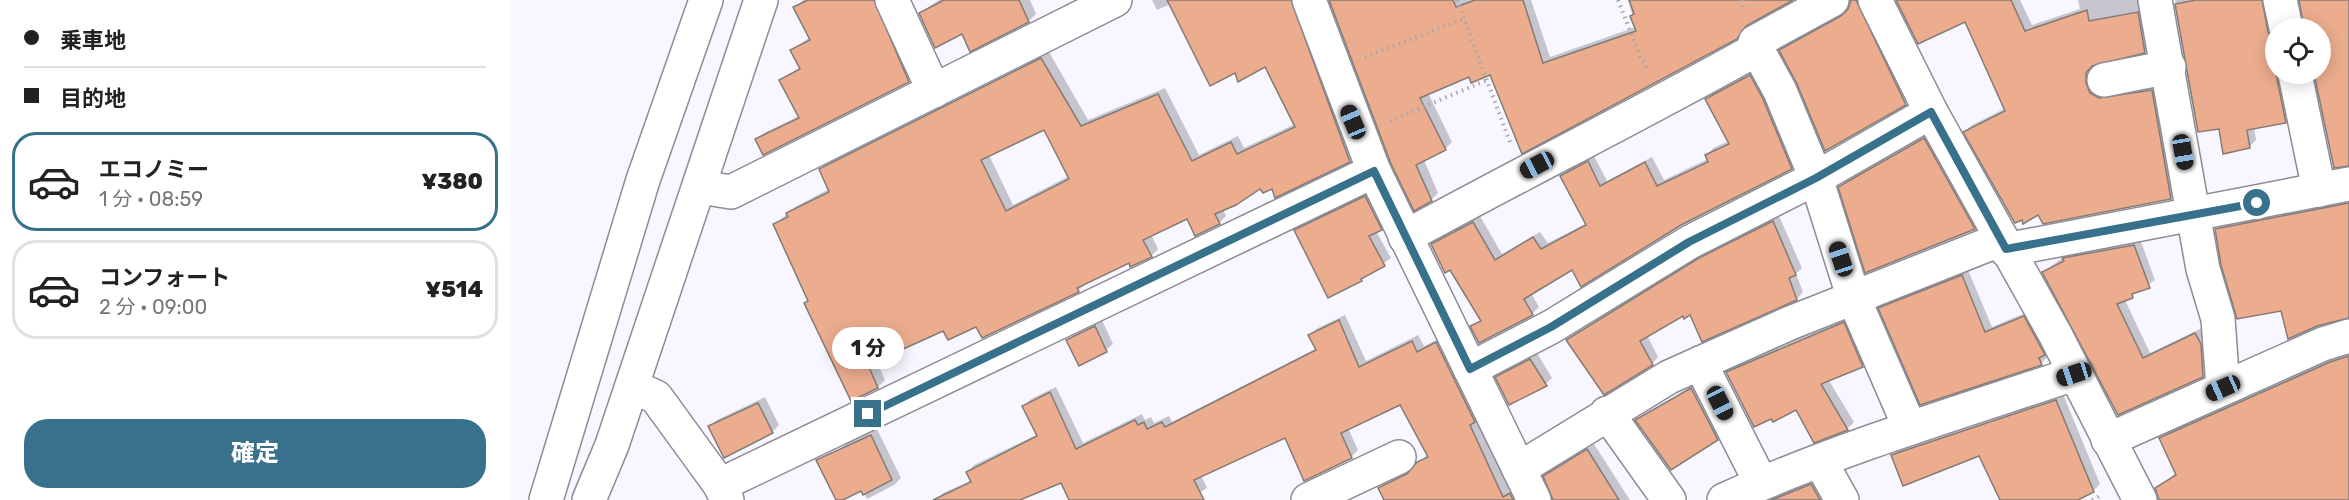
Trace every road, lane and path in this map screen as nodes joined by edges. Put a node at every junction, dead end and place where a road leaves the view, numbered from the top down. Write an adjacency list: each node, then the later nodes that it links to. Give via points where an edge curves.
1 (706, 0): 47 (street, via 643,180)
2 (761, 0): 27 (street)
3 (892, 0): 20 (street)
4 (1115, 0): 20 (street)
5 (1309, 0): 16 (street)
6 (1457, 0): 13 (path)
7 (1618, 0): 21 (path, via 1640,56)
8 (1832, 0): 14 (street, via 1755,42)
9 (1875, 0): 22 (street)
10 (2280, 0): 12 (street)
11 (2159, 1): 15 (street)
12 (2284, 18)
13 (1464, 19): 16 (path); 17 (path)
14 (1757, 49): 21 (street); 26 (street, via 1780,91)
15 (2169, 67): 18 (street); 29 (street)
16 (1333, 69): 23 (street)
17 (1487, 80): 23 (path); 25 (path, via 1512,148)
18 (2104, 80)
19 (2298, 84): 28 (street)
20 (934, 91): 27 (street, via 731,192)
21 (1666, 99): 25 (street)
22 (1931, 112): 26 (street); 31 (street)
23 (1359, 135): 24 (street)
24 (1374, 171): 30 (street); 46 (street)
25 (1525, 171): 30 (street)
26 (1816, 178): 32 (street); 35 (street, via 1689,242 1551,327)
27 (700, 187): 37 (street)
28 (2334, 187): 29 (street)
29 (2194, 215): 31 (street); 38 (street, via 2203,269 2218,319)
30 (1405, 237): 35 (street)
31 (2004, 244): 32 (street); 36 (street)
32 (1854, 299): 34 (street); 40 (street)
33 (2349, 336): 38 (street)
34 (1700, 363): 39 (street); 45 (street)
35 (1470, 369): 44 (street)
36 (2074, 374): 40 (street); 41 (street)
37 (632, 386): 46 (street, via 656,398); 48 (street)
38 (2223, 388): 41 (street)
39 (1607, 413): 44 (street); 51 (street)
40 (1910, 428): 43 (street)
41 (2108, 440): 54 (street)
42 (1399, 457): 49 (street)
43 (1820, 461): 45 (street); 53 (street)
44 (1519, 469): 50 (street)
45 (1761, 483): 52 (street)
46 (724, 493)
47 (546, 500)
48 (590, 500)
49 (1308, 500)
50 (1534, 500)
51 (1669, 500)
52 (1724, 500)
53 (1842, 500)
54 (2140, 500)

